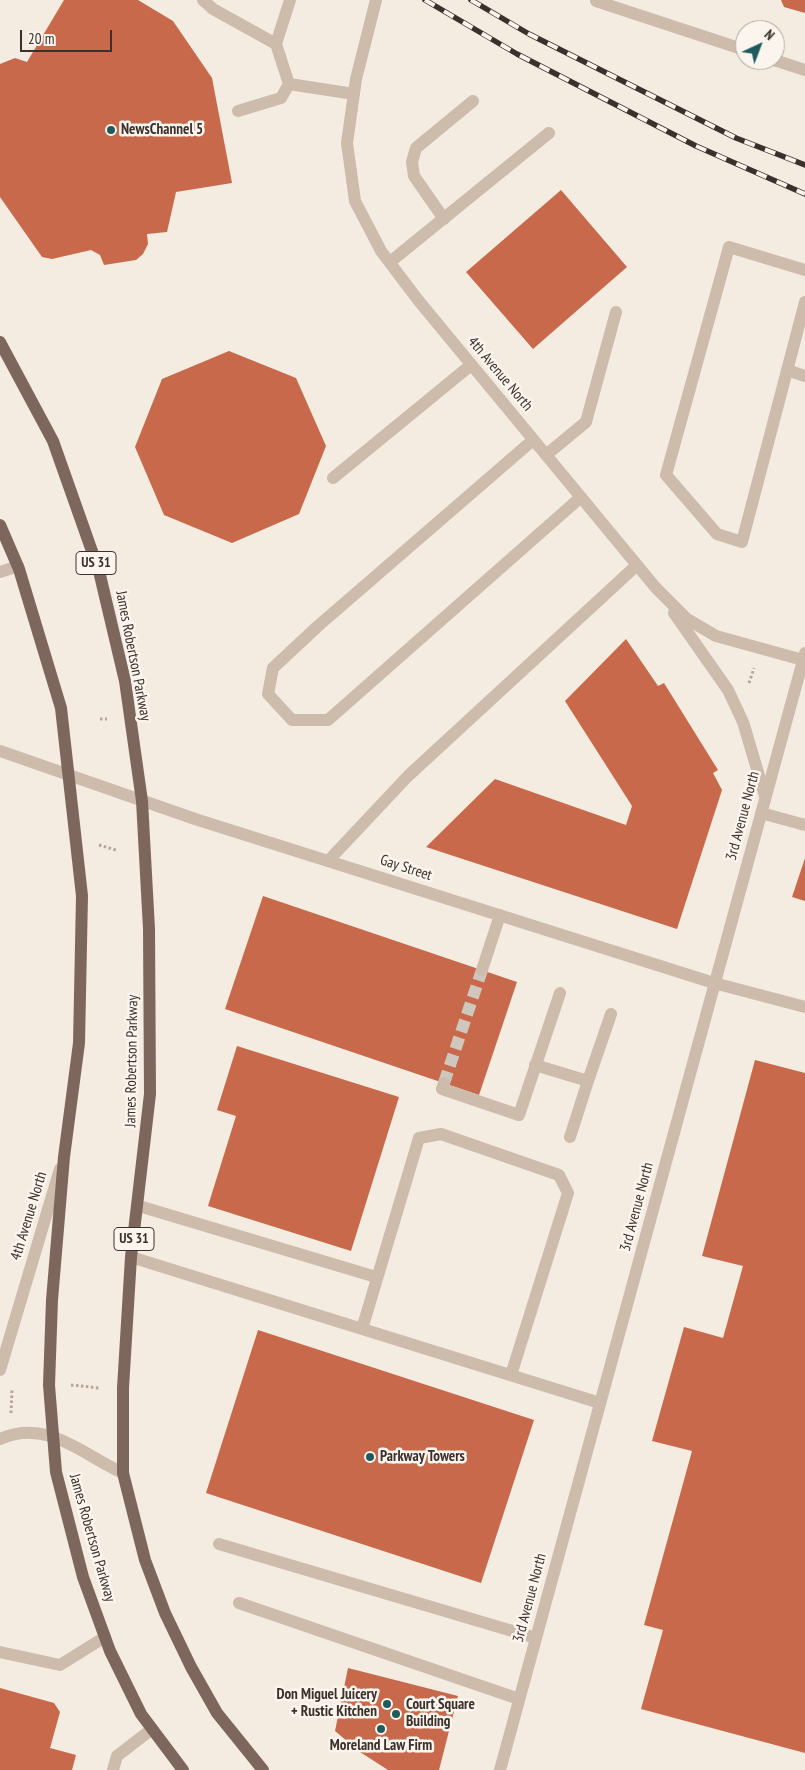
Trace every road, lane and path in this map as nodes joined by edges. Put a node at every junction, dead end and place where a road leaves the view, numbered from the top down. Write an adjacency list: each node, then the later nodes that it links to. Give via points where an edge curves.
1 (203, 0): 5 (street, via 213,9)
2 (290, 0): 5 (street)
3 (376, 0): 10 (street, 4th Avenue North)
4 (596, 1): 6 (street)
5 (276, 44): 9 (street)
6 (735, 47)
7 (785, 64): 8 (street)
8 (805, 70)
9 (289, 84): 10 (street); 12 (street, via 281,98)
10 (354, 94): 15 (street, 4th Avenue North, via 347,143 355,202)
11 (473, 101): 14 (street, via 416,148 412,162 414,176)
12 (238, 111)
13 (549, 134): 14 (street)
14 (444, 218): 15 (street)
15 (390, 262): 20 (street, 4th Avenue North)
16 (805, 270): 21 (street, via 729,247 666,475 717,534 742,542)
17 (805, 302): 21 (street)
18 (616, 312): 24 (street, via 586,422)
19 (0, 342): 38 (main road, James Robertson Parkway / US 31, via 53,442 99,571 125,681)
20 (471, 365): 23 (street, 4th Avenue North); 25 (street)
21 (787, 370): 22 (street)
22 (805, 376)
23 (533, 440): 24 (street, 4th Avenue North); 26 (street, via 273,668 268,694 292,720 328,720)
24 (546, 455): 26 (street, 4th Avenue North)
25 (333, 478)
26 (581, 497): 28 (street, 4th Avenue North)
27 (0, 525): 29 (main road, James Robertson Parkway)
28 (637, 565): 31 (street, 4th Avenue North); 43 (street, via 408,776)
29 (18, 566): 30 (street); 36 (main road, James Robertson Parkway, via 61,708)
30 (0, 572)
31 (656, 588): 32 (street, 4th Avenue North, via 687,619 716,636); 37 (street, via 728,690 743,722)
32 (804, 656): 37 (street, 3rd Avenue North)
33 (755, 665): 34 (path)
34 (746, 689)
35 (0, 751): 36 (street, Gay Street)
36 (69, 774): 38 (street, Gay Street); 54 (main road, James Robertson Parkway, via 82,896 79,1042)
37 (766, 797): 39 (street, 3rd Avenue North)
38 (142, 801): 43 (street, Gay Street); 55 (main road, James Robertson Parkway / US 31, via 150,929 150,1094)
39 (761, 813): 40 (street); 46 (street, 3rd Avenue North)
40 (805, 825)
41 (94, 843): 42 (path)
42 (116, 850)
43 (329, 860): 44 (street, Gay Street)
44 (500, 915): 45 (street); 46 (street, Gay Street)
45 (482, 970)
46 (714, 983): 48 (street, Gay Street); 64 (street, 3rd Avenue North)
47 (560, 993): 50 (street)
48 (805, 1007)
49 (611, 1014): 51 (street)
50 (536, 1065): 51 (street); 52 (street, via 519,1115 442,1089)
51 (588, 1081): 53 (street)
52 (444, 1083)
53 (570, 1137)
54 (64, 1157): 59 (street, 4th Avenue North); 66 (main road, James Robertson Parkway, via 52,1300 49,1377)
55 (139, 1206): 56 (main road, James Robertson Parkway / US 31); 57 (street)
56 (131, 1257): 58 (street); 68 (main road, James Robertson Parkway / US 31, via 122,1388)
57 (376, 1277): 58 (street); 60 (street, via 419,1138 441,1134 559,1175 568,1193)
58 (362, 1329): 60 (street)
59 (0, 1370)
60 (511, 1375): 64 (street)
61 (13, 1384): 65 (path)
62 (68, 1385): 63 (path)
63 (99, 1388)
64 (600, 1403): 72 (street, 3rd Avenue North)
65 (11, 1415)
66 (52, 1436): 67 (street, via 25,1432); 68 (street); 71 (main road, James Robertson Parkway, via 65,1511 83,1577)
67 (0, 1439)
68 (123, 1473): 78 (main road, James Robertson Parkway / US 31, via 145,1560 165,1614 217,1713)
69 (219, 1544): 72 (street)
70 (239, 1603): 74 (street)
71 (105, 1638): 73 (street, via 60,1664); 75 (main road, James Robertson Parkway, via 141,1714)
72 (536, 1638): 74 (street, 3rd Avenue North)
73 (0, 1652)
74 (520, 1699): 79 (street, 3rd Avenue North)
75 (152, 1729): 76 (street, via 117,1756); 77 (main road, James Robertson Parkway)
76 (113, 1770)
77 (183, 1770)
78 (263, 1770)
79 (500, 1770)

